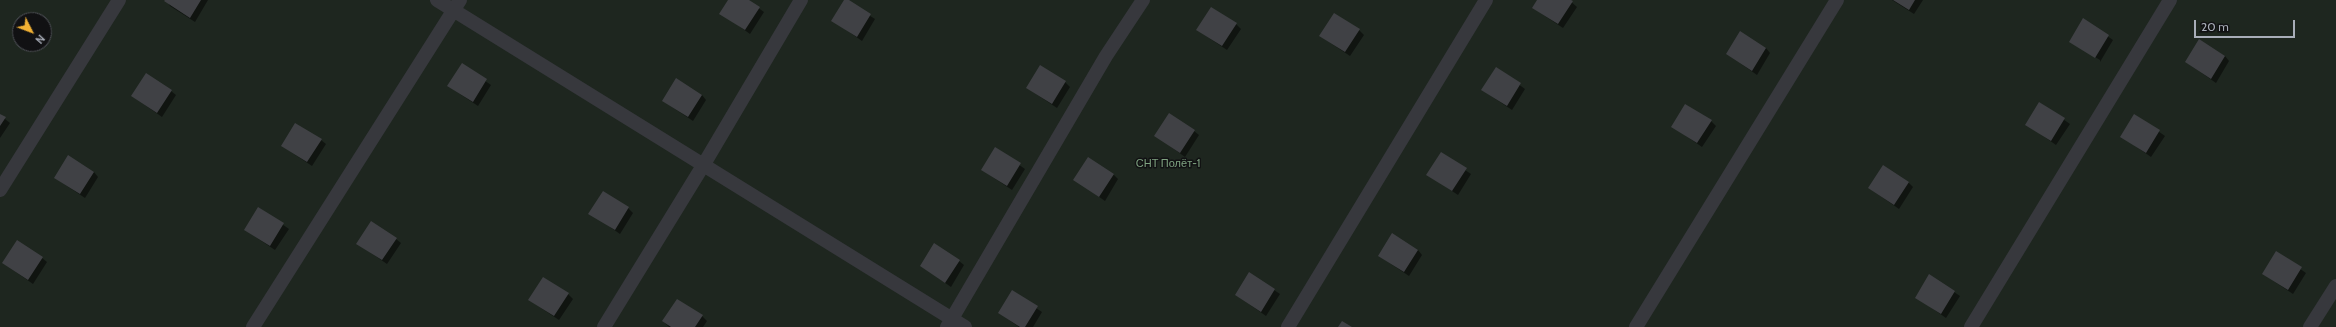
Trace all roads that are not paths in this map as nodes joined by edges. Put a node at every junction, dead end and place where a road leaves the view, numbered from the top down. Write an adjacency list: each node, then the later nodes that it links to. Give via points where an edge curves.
1 (118, 0): 10 (lane)
2 (437, 0): 8 (lane)
3 (801, 0): 9 (lane)
4 (1143, 0): 12 (lane, via 1106,56)
5 (1486, 0): 16 (lane)
6 (1837, 0): 17 (lane)
7 (2170, 0): 18 (lane)
8 (457, 5): 9 (lane); 13 (lane)
9 (704, 164): 12 (lane); 14 (lane)
10 (0, 190)
11 (2336, 286): 19 (lane)
12 (949, 323): 15 (lane)
13 (253, 327)
14 (604, 327)
15 (965, 327)
16 (1288, 327)
17 (1636, 327)
18 (1971, 327)
19 (2310, 327)

